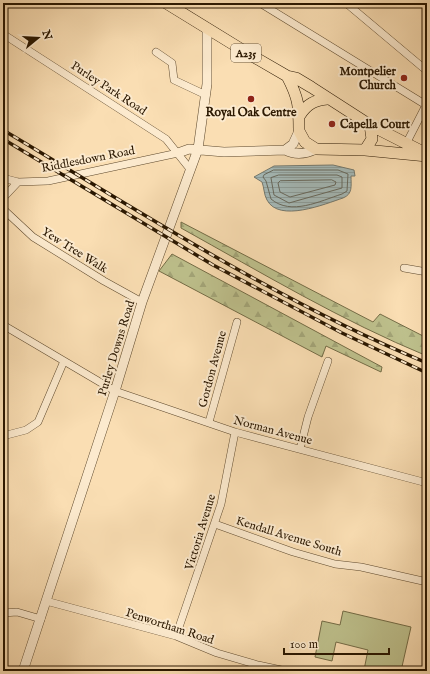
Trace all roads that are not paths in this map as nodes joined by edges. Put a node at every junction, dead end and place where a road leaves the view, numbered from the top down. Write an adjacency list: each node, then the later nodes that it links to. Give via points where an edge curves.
1 (166, 3): 4 (main road, A235)
2 (260, 3): 11 (street)
3 (346, 3): 7 (street)
4 (207, 28): 8 (main road, A235); 9 (street, Purley Downs Road)
5 (3, 34): 20 (street, Purley Park Road, via 166,139)
6 (156, 52): 9 (street, via 172,63 174,80)
7 (427, 71)
8 (287, 76): 10 (main road, via 296,78); 12 (main road, via 296,94)
9 (206, 96): 16 (street, Purley Downs Road)
10 (327, 99): 12 (main road, via 314,101); 13 (main road)
11 (426, 104): 15 (street)
12 (300, 115): 14 (main road)
13 (370, 125): 15 (main road); 19 (main road, via 372,139)
14 (299, 131): 17 (street, via 293,144); 18 (main road, via 305,142)
15 (406, 144): 21 (main road)
16 (198, 149): 17 (street, Riddlesdown Road, via 224,152); 20 (street, Riddlesdown Road); 22 (street, Purley Downs Road)
17 (285, 150): 18 (street, Riddlesdown Road, via 292,153 309,153)
18 (316, 150): 19 (main road)
19 (365, 150): 21 (main road)
20 (178, 153): 22 (street); 24 (street, Riddlesdown Road, via 48,181)
21 (427, 155)
22 (190, 169): 29 (street, Purley Downs Road)
23 (3, 178): 24 (street, Riddlesdown Road)
24 (18, 182): 25 (street)
25 (3, 198)
26 (3, 208): 29 (street, Yew Tree Walk, via 33,237)
27 (404, 268): 28 (street)
28 (427, 272)
29 (142, 302): 34 (street, Purley Downs Road)
30 (236, 322): 35 (street, Gordon Avenue)
31 (3, 325): 32 (street, Norman Avenue)
32 (64, 361): 34 (street, Norman Avenue); 37 (street, via 38,422 26,430)
33 (328, 361): 38 (street)
34 (115, 391): 35 (street, Norman Avenue); 42 (street, Purley Downs Road)
35 (209, 422): 36 (street, Norman Avenue)
36 (235, 432): 38 (street, Norman Avenue); 40 (street, Victoria Avenue, via 227,480)
37 (3, 436)
38 (300, 449): 39 (street, Norman Avenue)
39 (427, 483)
40 (215, 524): 41 (street, Kendall Avenue South, via 335,564); 45 (street, Victoria Avenue)
41 (427, 582)
42 (46, 601): 44 (street, Purley Downs Road); 45 (street, Penwortham Road)
43 (3, 613): 44 (street, via 17,612)
44 (41, 619): 46 (street, Purley Downs Road)
45 (176, 636): 47 (street, Penwortham Road, via 217,653)
46 (23, 671)
47 (286, 671)

